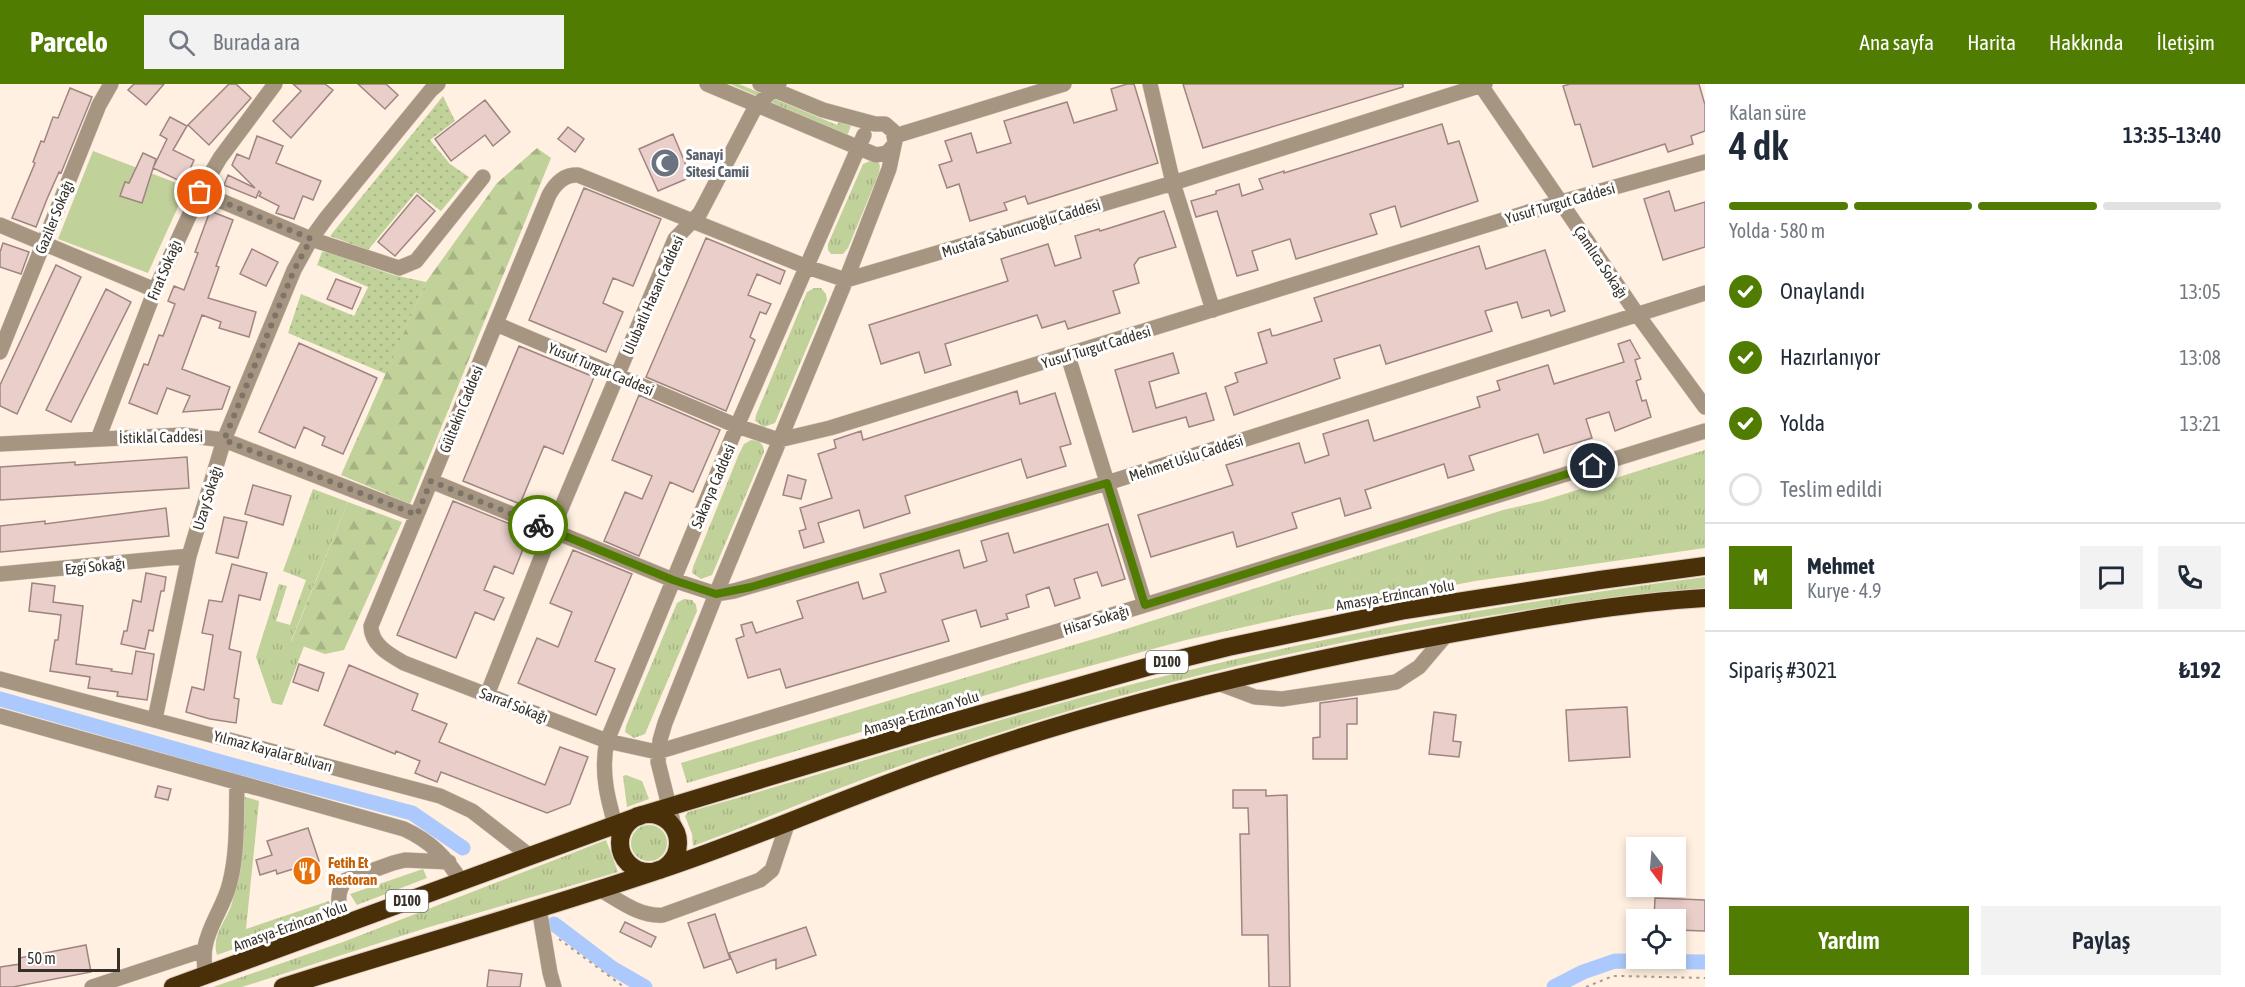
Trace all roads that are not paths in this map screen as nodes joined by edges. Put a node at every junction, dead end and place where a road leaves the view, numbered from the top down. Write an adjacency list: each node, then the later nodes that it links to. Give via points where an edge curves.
1 (111, 84): 21 (street, Gaziler Sokağı)
2 (275, 84): 16 (street, Fırat Sokağı)
3 (707, 84): 10 (street)
4 (754, 84): 10 (street)
5 (1064, 84): 12 (street)
6 (1150, 84): 15 (street)
7 (1482, 84): 15 (street, Mustafa Sabuncuoğlu Caddesi); 17 (street, Çamlıca Sokağı)
8 (429, 86): 20 (street, Uzay Sokağı)
9 (771, 86): 10 (street, Ulubatlı Hasan Caddesi); 11 (street, via 824,110)
10 (756, 106): 11 (street); 18 (street, Ulubatlı Hasan Caddesi)
11 (867, 140): 12 (street, via 882,155); 12 (street, via 885,124 894,131); 22 (street, Sakarya Caddesi)
12 (895, 140): 23 (street, via 889,169)
13 (1705, 162): 17 (street, Yusuf Turgut Caddesi)
14 (483, 177): 20 (street, via 416,261 399,268)
15 (1173, 183): 23 (street, Mustafa Sabuncuoğlu Caddesi); 26 (street)
16 (200, 192): 20 (street); 24 (street, Fırat Sokağı)
17 (1561, 202): 26 (street, Yusuf Turgut Caddesi); 27 (street, Çamlıca Sokağı)
18 (694, 221): 22 (street); 28 (street, Gültekin Caddesi, via 578,175 564,177 549,195); 31 (street, Ulubatlı Hasan Caddesi, via 675,239)
19 (0, 225): 21 (street)
20 (311, 239): 36 (street, Uzay Sokağı, via 294,270)
21 (44, 243): 24 (street); 29 (street, Gaziler Sokağı)
22 (807, 267): 23 (street); 33 (street, Sakarya Caddesi)
23 (846, 280): 37 (street)
24 (155, 290): 35 (street, Fırat Sokağı)
25 (1705, 293): 27 (street, Mehmet Uslu Caddesi)
26 (1213, 310): 30 (street, Yusuf Turgut Caddesi)
27 (1636, 314): 32 (street, Çamlıca Sokağı); 40 (street, Mehmet Uslu Caddesi)
28 (496, 324): 31 (street, Yusuf Turgut Caddesi); 39 (street, Gültekin Caddesi)
29 (0, 352)
30 (1068, 356): 37 (street, Yusuf Turgut Caddesi); 40 (street)
31 (617, 376): 33 (street, Yusuf Turgut Caddesi); 42 (street, Ulubatlı Hasan Caddesi)
32 (1705, 407)
33 (737, 426): 37 (street, Yusuf Turgut Caddesi); 46 (street, Sakarya Caddesi)
34 (1705, 431): 49 (street, Hisar Sokağı)
35 (98, 439): 36 (street, İstiklal Caddesi, via 183,435); 38 (street, İstiklal Caddesi)
36 (224, 440): 41 (street, İstiklal Caddesi); 43 (street, Uzay Sokağı)
37 (779, 440): 47 (street)
38 (0, 444)
39 (431, 481): 41 (street, Gültekin Caddesi); 42 (street, Mehmet Uslu Caddesi)
40 (1107, 483): 47 (street, Mehmet Uslu Caddesi); 49 (street)
41 (417, 515): 51 (street, Gültekin Caddesi, via 371,626)
42 (552, 531): 46 (street, Mehmet Uslu Caddesi); 54 (street, Ulubatlı Hasan Caddesi)
43 (189, 556): 45 (street, Ezgi Sokağı); 56 (street, Uzay Sokağı)
44 (1705, 566): 60 (highway, Amasya-Erzincan Yolu / D100, via 1405,610 1228,647 1147,666)
45 (0, 574)
46 (673, 580): 47 (street, Mehmet Uslu Caddesi); 57 (street, Sakarya Caddesi)
47 (716, 594): 58 (street)
48 (1705, 598): 50 (highway, D100, via 1646,603)
49 (1145, 605): 58 (street, Hisar Sokağı)
50 (1447, 634): 53 (highway, D100); 53 (street, via 1419,667 1396,682 1282,699 1255,697)
51 (378, 644): 54 (street, Sarraf Sokağı, via 404,663)
52 (0, 679): 56 (street, Yılmaz Kayalar Bulvarı)
53 (1215, 682): 62 (highway, D100, via 987,749)
54 (487, 695): 57 (street, Sarraf Sokağı)
55 (0, 716): 59 (street)
56 (154, 719): 66 (street, Yılmaz Kayalar Bulvarı, via 440,796 472,811)
57 (607, 741): 58 (street, Sarraf Sokağı); 63 (street, Sakarya Caddesi, via 603,778)
58 (657, 752): 60 (street)
59 (237, 783): 67 (street, via 404,829 430,844); 73 (street, via 231,880)
60 (669, 807): 61 (highway, Amasya-Erzincan Yolu / D100); 64 (street)
61 (642, 815): 63 (highway, Amasya-Erzincan Yolu / D100); 64 (highway, via 661,817); 65 (highway, via 626,826)
62 (788, 822): 68 (highway, D100); 70 (street, via 767,876 663,915 645,914)
63 (615, 825): 65 (street, Sakarya Caddesi); 66 (highway, Amasya-Erzincan Yolu / D100)
64 (675, 830): 68 (highway, via 678,848)
65 (621, 845): 68 (highway, via 635,868)
66 (530, 856): 69 (highway, Amasya-Erzincan Yolu / D100)
67 (449, 862): 69 (street); 72 (street, via 399,861 346,880 339,893)
68 (662, 870): 70 (highway, D100)
69 (461, 881): 72 (highway, Amasya-Erzincan Yolu / D100)
70 (599, 889): 71 (highway, D100)
71 (540, 916): 77 (highway, D100); 78 (street)
72 (343, 926): 74 (highway, Amasya-Erzincan Yolu / D100)
73 (204, 950): 74 (street); 75 (street)
74 (205, 976): 76 (highway, Amasya-Erzincan Yolu / D100)
75 (92, 987)
76 (173, 987)
77 (283, 987)
78 (554, 987)

